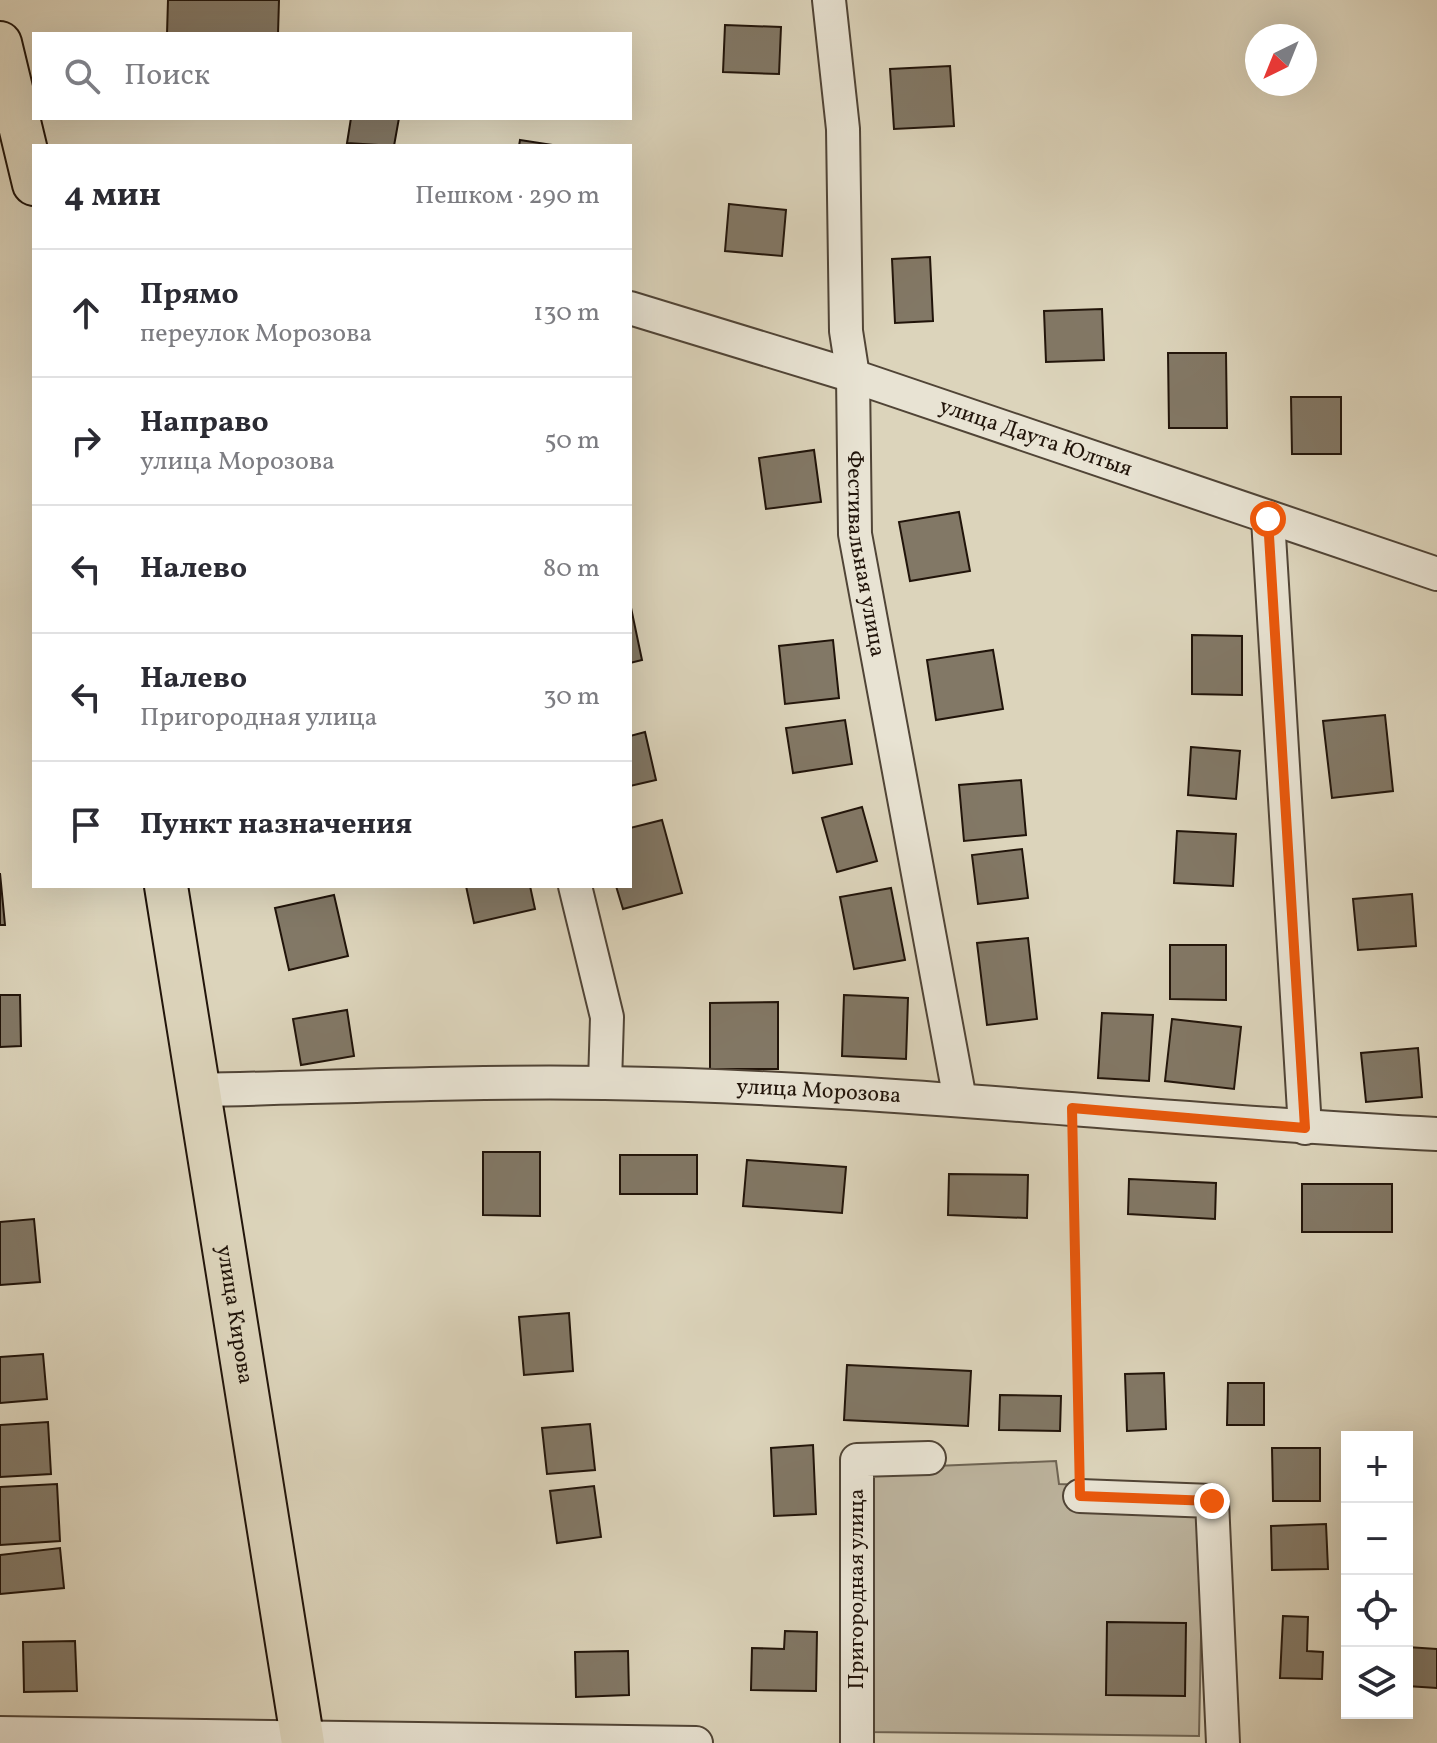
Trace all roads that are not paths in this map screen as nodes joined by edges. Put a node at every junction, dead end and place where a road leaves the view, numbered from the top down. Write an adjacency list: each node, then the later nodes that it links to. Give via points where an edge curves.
1 (829, 0): 5 (street, Фестивальная улица, via 843,129 846,331)
2 (0, 43): 3 (main road)
3 (24, 168)
4 (632, 309): 5 (street, улица Даута Юлтыя)
5 (853, 376): 6 (street, улица Даута Юлтыя); 12 (street, Фестивальная улица, via 855,534)
6 (1268, 519): 7 (street, улица Даута Юлтыя); 13 (street)
7 (1437, 574)
8 (166, 888): 11 (main road, улица Кирова)
9 (575, 888): 10 (street, via 607,1017)
10 (605, 1083): 11 (street, улица Морозова); 12 (street, улица Морозова)
11 (201, 1090): 18 (main road, улица Кирова)
12 (960, 1100): 13 (street, улица Морозова)
13 (1305, 1128): 14 (street, улица Морозова)
14 (1437, 1134)
15 (929, 1458): 20 (street, Пригородная улица, via 857,1460)
16 (1080, 1496): 21 (street, via 1212,1501)
17 (0, 1733): 18 (street)
18 (303, 1740): 19 (street)
19 (696, 1743)
20 (857, 1743)
21 (1223, 1743)

